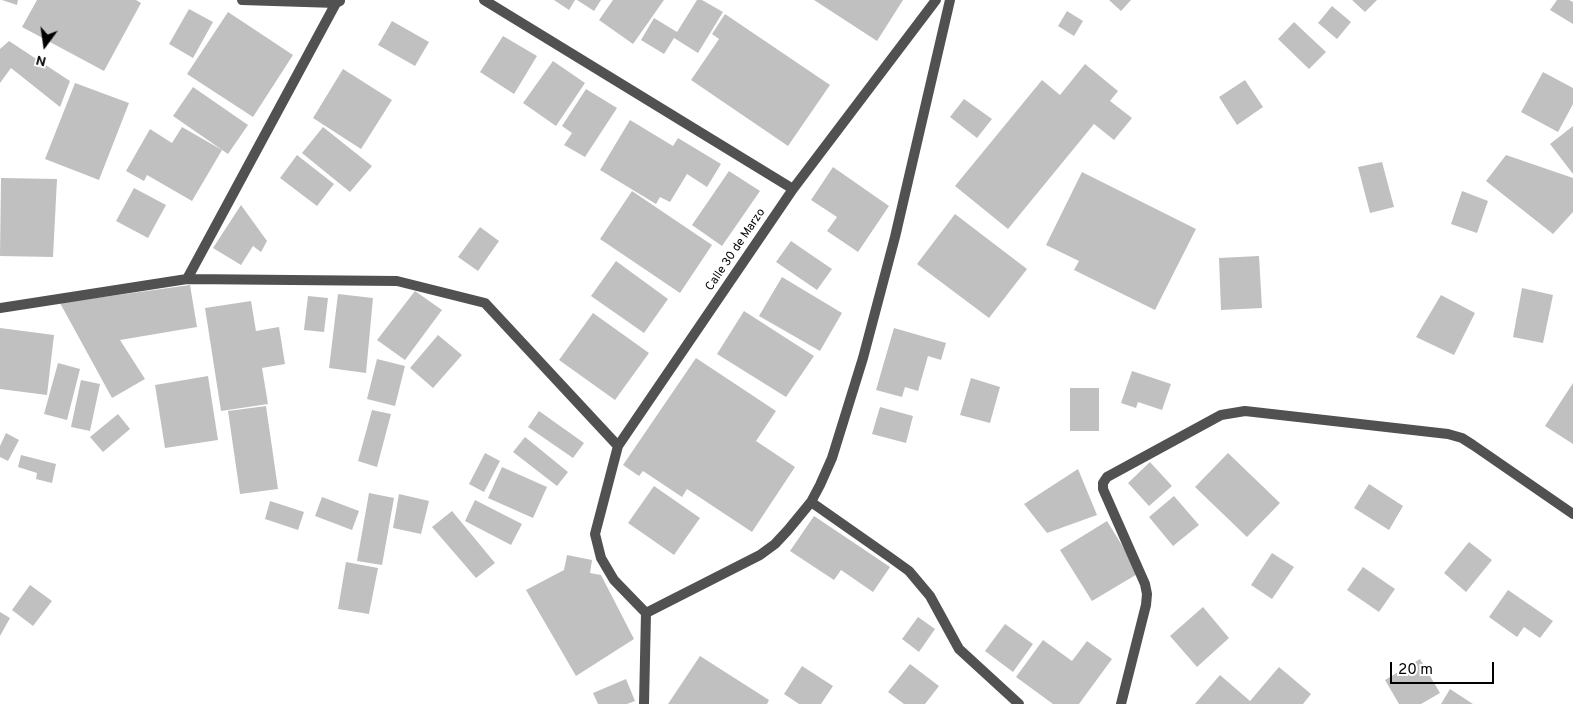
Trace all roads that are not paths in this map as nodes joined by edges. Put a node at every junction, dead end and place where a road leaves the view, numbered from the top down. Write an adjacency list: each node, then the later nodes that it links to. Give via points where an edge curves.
1 (242, 0): 5 (street)
2 (484, 0): 6 (street)
3 (936, 0): 6 (street, Calle 30 de Marzo)
4 (950, 0): 10 (street, via 863,358 832,458)
5 (338, 2): 7 (street)
6 (793, 189): 9 (street, Calle 30 de Marzo)
7 (188, 279): 8 (street); 9 (street, via 397,281 485,303)
8 (0, 308)
9 (618, 446): 12 (street, Calle 30 de Marzo, via 594,534 601,558 614,580)
10 (811, 502): 12 (street, via 775,544 760,555); 14 (street, via 908,571 930,596 959,649)
11 (1573, 514): 15 (street, via 1473,445 1448,434 1245,411 1221,415 1107,477 1103,483 1147,594)
12 (646, 613): 13 (street)
13 (644, 704)
14 (1020, 704)
15 (1121, 704)

